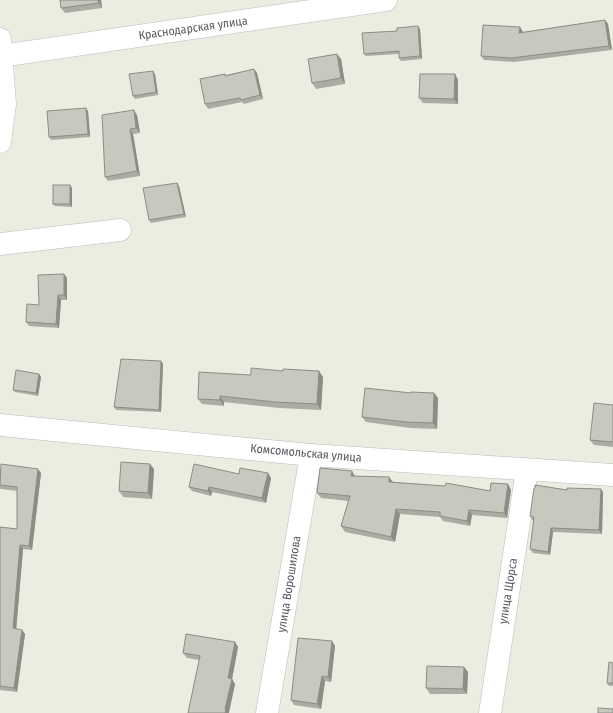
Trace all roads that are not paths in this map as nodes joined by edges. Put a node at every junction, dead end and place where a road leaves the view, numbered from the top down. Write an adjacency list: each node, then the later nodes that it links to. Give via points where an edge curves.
1 (386, 0): 2 (street, Краснодарская улица)
2 (1, 50): 3 (street, via 5,104)
3 (0, 142)
4 (120, 230): 5 (street)
5 (0, 244)
6 (0, 425): 7 (street, Комсомольская улица)
7 (311, 454): 8 (street, Комсомольская улица); 10 (street, улица Ворошилова)
8 (527, 470): 9 (street, Комсомольская улица); 11 (street, улица Щорса)
9 (613, 475)
10 (267, 713)
11 (490, 713)

